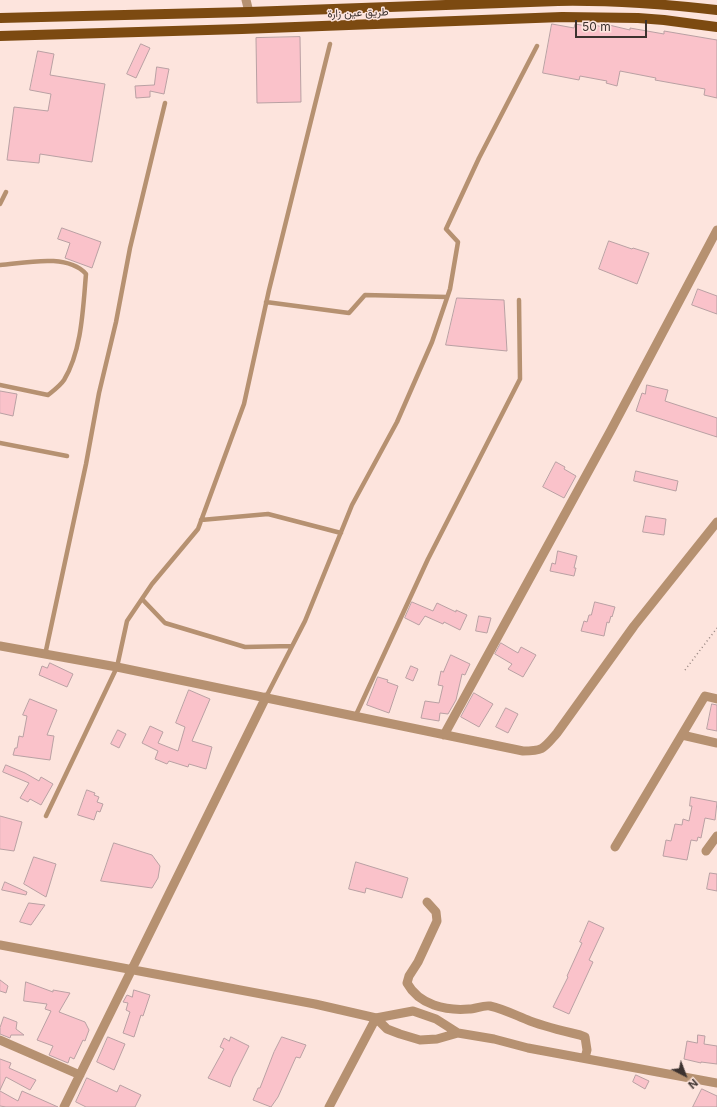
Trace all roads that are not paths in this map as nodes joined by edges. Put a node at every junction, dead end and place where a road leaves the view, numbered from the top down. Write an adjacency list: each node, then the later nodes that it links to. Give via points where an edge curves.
1 (246, 0): 4 (street)
2 (558, 0): 3 (main road, طريق عين زارة, via 638,2); 4 (main road, طريق عين زارة)
3 (717, 10)
4 (249, 12): 5 (main road, طريق عين زارة)
5 (0, 18)
6 (717, 27): 7 (main road, طريق عين زارة, via 664,20 588,16)
7 (0, 36)
8 (330, 44): 17 (lane)
9 (537, 46): 15 (lane, via 479,158 446,229 458,242)
10 (165, 103): 27 (lane, via 130,248)
11 (6, 192): 12 (lane)
12 (0, 204)
13 (717, 230): 32 (street, via 611,430)
14 (0, 265): 18 (lane, via 52,260 74,265 86,274 80,330 73,359 63,380 48,395)
15 (447, 297): 17 (lane, via 365,295 349,313); 23 (lane, via 432,342 397,422 352,505)
16 (519, 300): 31 (lane, via 520,379 428,559)
17 (266, 302): 21 (lane, via 244,404)
18 (0, 385)
19 (0, 443): 20 (lane)
20 (67, 456)
21 (201, 520): 23 (lane, via 268,514); 24 (lane, via 198,529)
22 (717, 522): 32 (street, via 634,626 557,733 541,750 523,751)
23 (341, 532): 26 (lane, via 305,621)
24 (142, 599): 26 (lane, via 165,624 245,647); 28 (lane, via 127,621)
25 (0, 646): 27 (street)
26 (292, 646): 29 (lane)
27 (45, 655): 28 (street)
28 (117, 667): 29 (street); 35 (lane)
29 (266, 697): 31 (street); 41 (street)
30 (717, 699): 33 (street, via 704,696)
31 (355, 717): 32 (street)
32 (444, 734)
33 (682, 735): 34 (street); 37 (street)
34 (717, 743)
35 (46, 816)
36 (717, 836): 38 (street)
37 (615, 847)
38 (706, 851)
39 (427, 902): 45 (street, via 436,912 437,921 409,976 411,991 439,1007 465,1010 488,1006 580,1035 586,1043)
40 (0, 945): 41 (street)
41 (132, 970): 42 (street); 46 (street)
42 (376, 1018): 43 (street, via 413,1011 436,1019); 43 (street, via 387,1028 420,1040 437,1039); 49 (street)
43 (458, 1033): 45 (street)
44 (0, 1040): 46 (street)
45 (585, 1058): 47 (street)
46 (80, 1074): 48 (street)
47 (717, 1083)
48 (64, 1107)
49 (329, 1107)

